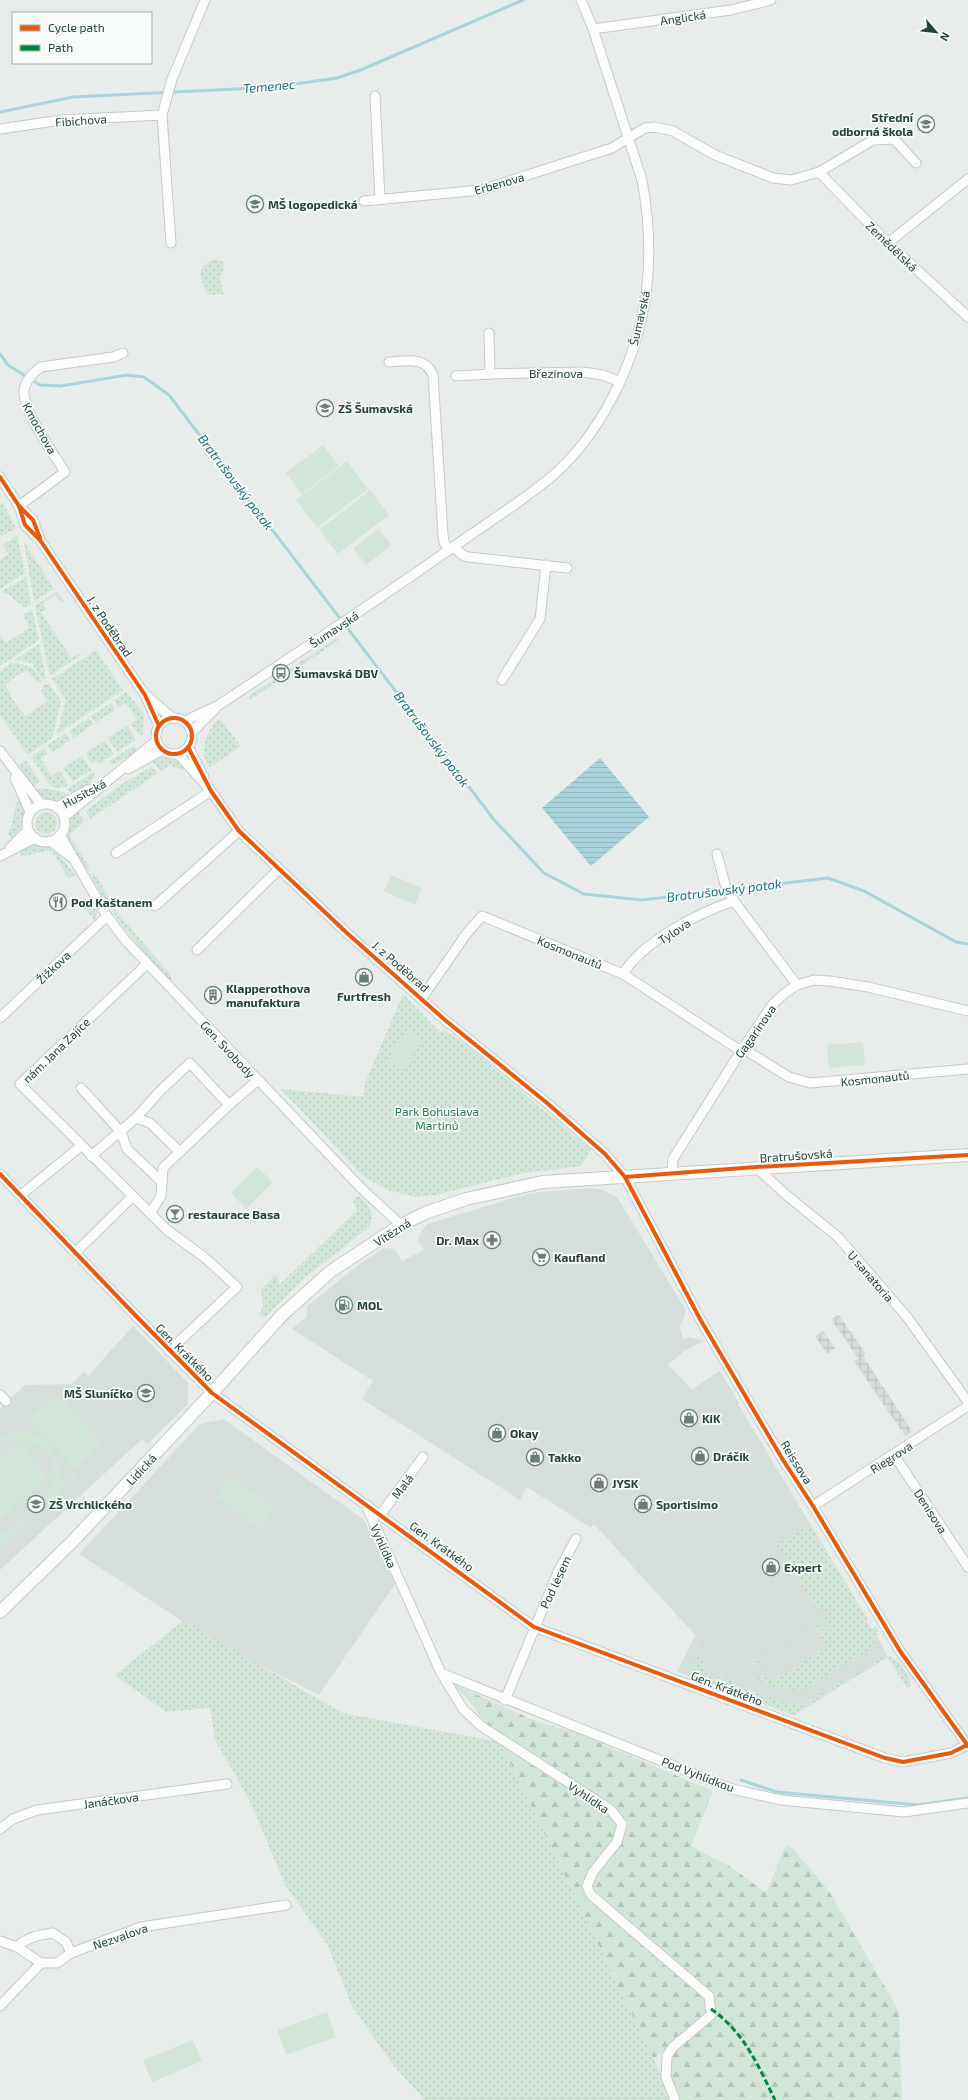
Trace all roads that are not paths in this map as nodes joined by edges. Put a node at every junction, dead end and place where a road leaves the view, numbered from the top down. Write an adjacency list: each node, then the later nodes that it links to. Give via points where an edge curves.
1 (205, 0): 6 (street, via 168,92)
2 (580, 0): 4 (street, Šumavská)
3 (771, 0): 4 (street, Anglická, via 731,10)
4 (593, 29): 8 (street, Šumavská)
5 (375, 96): 12 (street)
6 (162, 115): 7 (street, Fibichova, via 61,120); 14 (street)
7 (0, 128)
8 (629, 139): 10 (street, via 645,128 656,127 674,131 715,154 773,178 791,180); 12 (street, Erbenova, via 612,148 481,190); 22 (street, Šumavská, via 646,201 647,274 640,324)
9 (916, 163): 10 (street, via 894,139 873,140)
10 (819, 172): 15 (street, Zemědělská)
11 (968, 179): 15 (street)
12 (380, 199): 13 (street, Erbenova)
13 (364, 201)
14 (171, 243)
15 (888, 243): 16 (street, Zemědělská)
16 (968, 316)
17 (490, 333): 20 (street)
18 (123, 353): 24 (street, Kmochova, via 113,357 41,367 32,374 25,386 24,399 29,412 65,472)
19 (389, 362): 25 (street, via 419,361 430,368 433,375 443,535 444,542)
20 (490, 374): 21 (street, Březinova); 22 (street, Březinova, via 588,373 603,375)
21 (456, 376)
22 (620, 382): 25 (street, Šumavská, via 598,423 551,477 492,522)
23 (0, 477): 24 (street, J. z Poděbrad)
24 (19, 506): 29 (street, J. z Poděbrad, via 33,520 40,540)
25 (451, 549): 26 (street, via 468,557); 30 (street, Šumavská)
26 (546, 565): 27 (street); 28 (street, via 540,620)
27 (567, 568)
28 (502, 680)
29 (145, 695): 31 (street, J. z Poděbrad); 33 (street, J. z Poděbrad)
30 (219, 706): 32 (street, Šumavská); 34 (street, Šumavská)
31 (172, 718): 32 (street, J. z Poděbrad); 33 (street, via 163,721)
32 (185, 721): 34 (street)
33 (159, 726): 35 (street)
34 (192, 732): 36 (street)
35 (156, 741): 37 (street); 41 (street, Husitská)
36 (188, 747): 39 (street); 42 (street, J. z Poděbrad)
37 (162, 750): 39 (street); 41 (street, Husitská)
38 (0, 751): 40 (street)
39 (178, 754): 42 (street, J. z Poděbrad)
40 (11, 767): 43 (street); 45 (street)
41 (111, 778): 44 (street, Husitská); 46 (street, Husitská)
42 (211, 791): 48 (street, J. z Poděbrad); 52 (street)
43 (41, 804): 44 (street, via 52,804); 45 (street)
44 (57, 807): 46 (street)
45 (30, 812): 47 (street)
46 (64, 817): 49 (street, via 65,823)
47 (28, 830): 50 (street); 53 (street)
48 (239, 831): 56 (street, J. z Poděbrad); 58 (street)
49 (60, 835): 51 (street); 55 (street, Gen. Svobody)
50 (35, 838): 51 (street, Gen. Svobody); 53 (street)
51 (50, 841): 55 (street, Gen. Svobody)
52 (116, 853)
53 (2, 854)
54 (717, 854): 57 (street, via 725,884)
55 (73, 859): 59 (street, Gen. Svobody, via 85,875)
56 (279, 869): 60 (street); 64 (street, J. z Poděbrad, via 348,934)
57 (732, 898): 62 (street, Tylova, via 706,910 656,942 629,965); 63 (street)
58 (154, 906)
59 (107, 916): 61 (street, Gen. Svobody); 66 (street, Žižkova)
60 (197, 950)
61 (147, 964): 69 (street, Gen. Svobody); 74 (street, nám. Jana Zajíce, via 20,1084)
62 (624, 974): 64 (street, Kosmonautů, via 482,916 467,933); 67 (street, Kosmonautů)
63 (798, 985): 65 (street, Gagarinova, via 814,980 830,981 868,987); 67 (street, Gagarinova, via 773,1004)
64 (422, 998): 81 (street, J. z Poděbrad, via 605,1154)
65 (968, 1011)
66 (0, 1018)
67 (742, 1050): 68 (street, Kosmonautů, via 789,1077 810,1083); 79 (street, Gagarinova, via 673,1159)
68 (968, 1068)
69 (258, 1080): 71 (street); 86 (street, Gen. Svobody, via 362,1189)
70 (81, 1088): 73 (street)
71 (229, 1105): 72 (street, via 190,1063); 75 (street)
72 (136, 1118): 73 (street); 75 (street, via 150,1123)
73 (121, 1132): 77 (street); 82 (street, via 127,1149)
74 (81, 1146): 77 (street, nám. Jana Zajíce); 83 (street)
75 (180, 1152): 82 (street, via 164,1168)
76 (968, 1155): 78 (main road, Bratrušovská)
77 (91, 1156): 84 (street, nám. Jana Zajíce)
78 (756, 1167): 79 (main road, Bratrušovská); 90 (street, U sanatoria, via 838,1237 907,1317)
79 (672, 1172): 81 (main road, Bratrušovská)
80 (0, 1174): 83 (street, Gen. Krátkého)
81 (625, 1177): 86 (main road, Vítězná, via 543,1182 466,1199 425,1213); 95 (street, Reissova, via 700,1318 783,1460)
82 (162, 1182): 85 (street, via 161,1196)
83 (21, 1194): 87 (street, Gen. Krátkého)
84 (133, 1196): 85 (street, nám. Jana Zajíce); 87 (street)
85 (150, 1213): 88 (street, nám. Jana Zajíce, via 167,1230 204,1257 238,1287)
86 (401, 1225): 89 (main road, Vítězná, via 331,1271 282,1315)
87 (76, 1252): 88 (street, Gen. Krátkého)
88 (169, 1351): 89 (street, Gen. Krátkého)
89 (212, 1393): 94 (street, Gen. Krátkého); 99 (main road, Lidická, via 72,1542)
90 (968, 1402)
91 (968, 1406): 92 (street, Riegrova)
92 (894, 1455): 95 (street, Riegrova); 98 (street, Denisova)
93 (423, 1457): 96 (street, Malá)
94 (365, 1503): 96 (street, Gen. Krátkého); 101 (street, Vyhlídka)
95 (813, 1506): 103 (street, Reissova, via 900,1651)
96 (381, 1514): 100 (street, Gen. Krátkého)
97 (576, 1539): 100 (street, Pod lesem, via 558,1572)
98 (968, 1567)
99 (0, 1612)
100 (534, 1627): 102 (street, Pod lesem); 103 (street, Gen. Krátkého, via 885,1758 903,1762 951,1753)
101 (441, 1673): 102 (street, Pod Vyhlídkou); 113 (street, Vyhlídka, via 463,1709 481,1726 611,1810 622,1824 617,1842 593,1872 587,1886 591,1895 709,1996 711,2015 673,2047 667,2056 666,2077)
102 (506, 1700): 105 (street, Pod Vyhlídkou, via 732,1789 781,1800 904,1812)
103 (968, 1746)
104 (227, 1784): 106 (street, Janáčkova, via 37,1810 13,1819)
105 (968, 1803)
106 (0, 1829)
107 (286, 1905): 110 (street, Nezvalova, via 141,1927)
108 (0, 1941): 109 (street)
109 (17, 1947): 110 (street, via 23,1941 53,1933 66,1942); 111 (street)
110 (71, 1953): 111 (street, Nezvalova, via 57,1963)
111 (42, 1963): 112 (street)
112 (0, 2006)
113 (675, 2100)

